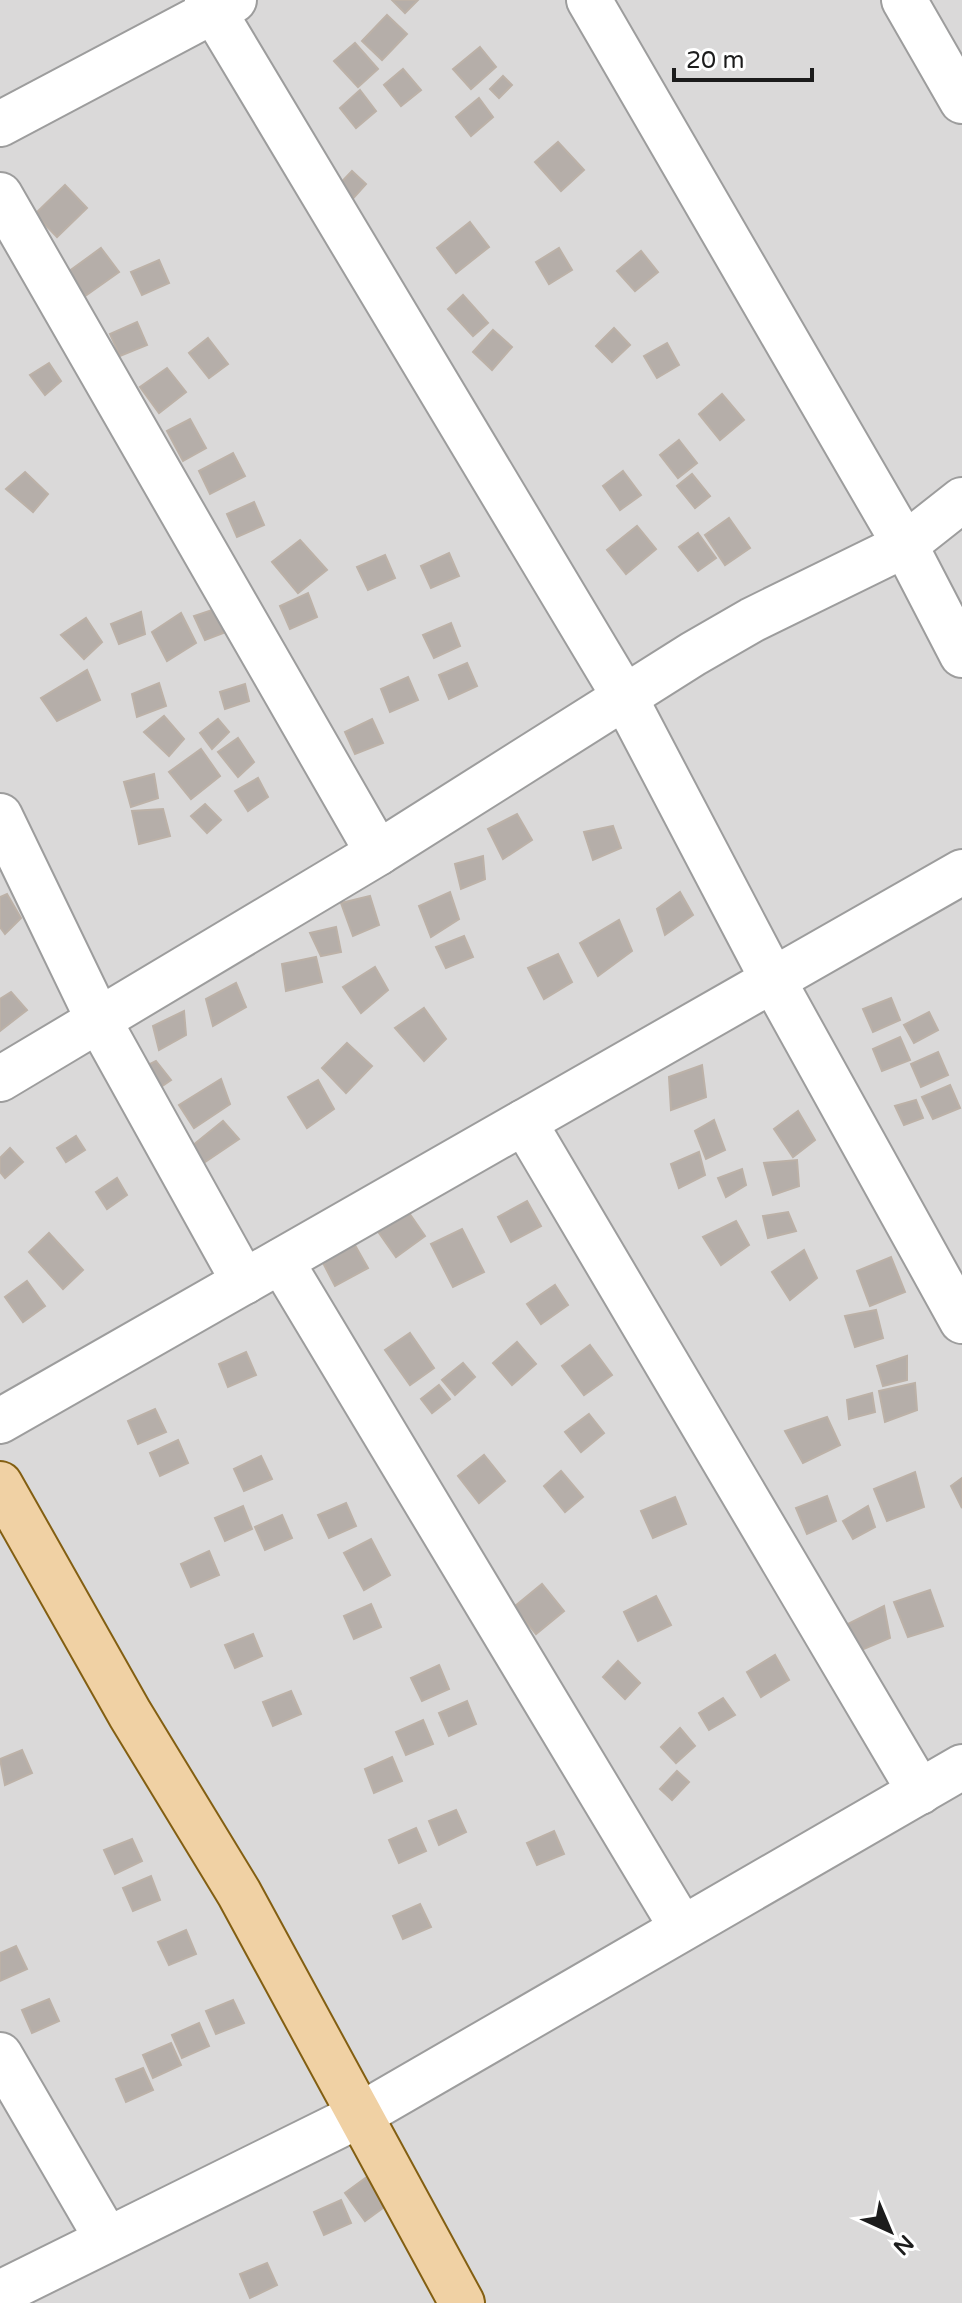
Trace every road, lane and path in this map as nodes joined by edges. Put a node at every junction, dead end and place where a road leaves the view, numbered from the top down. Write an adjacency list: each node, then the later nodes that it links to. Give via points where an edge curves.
1 (589, 0): 8 (street)
2 (904, 0): 4 (street)
3 (218, 4): 5 (street); 10 (street)
4 (962, 101)
5 (0, 124)
6 (0, 195): 12 (street)
7 (962, 500): 8 (street)
8 (905, 545): 9 (street); 10 (street, via 752,620)
9 (962, 655)
10 (624, 696): 12 (street); 14 (street)
11 (0, 816): 15 (street)
12 (378, 853): 15 (street)
13 (962, 872): 14 (street)
14 (773, 980): 17 (street); 20 (street)
15 (98, 1019): 16 (street); 19 (street)
16 (0, 1079)
17 (524, 1122): 18 (street); 24 (street)
18 (281, 1261): 19 (street); 25 (street)
19 (244, 1282): 21 (street)
20 (962, 1321)
21 (0, 1421)
22 (0, 1484): 27 (main road)
23 (962, 1767): 24 (street)
24 (920, 1792): 25 (street)
25 (682, 1928): 27 (street)
26 (0, 2055): 28 (street)
27 (362, 2114): 28 (street); 30 (main road)
28 (107, 2239): 29 (street)
29 (0, 2293)
30 (462, 2303)

